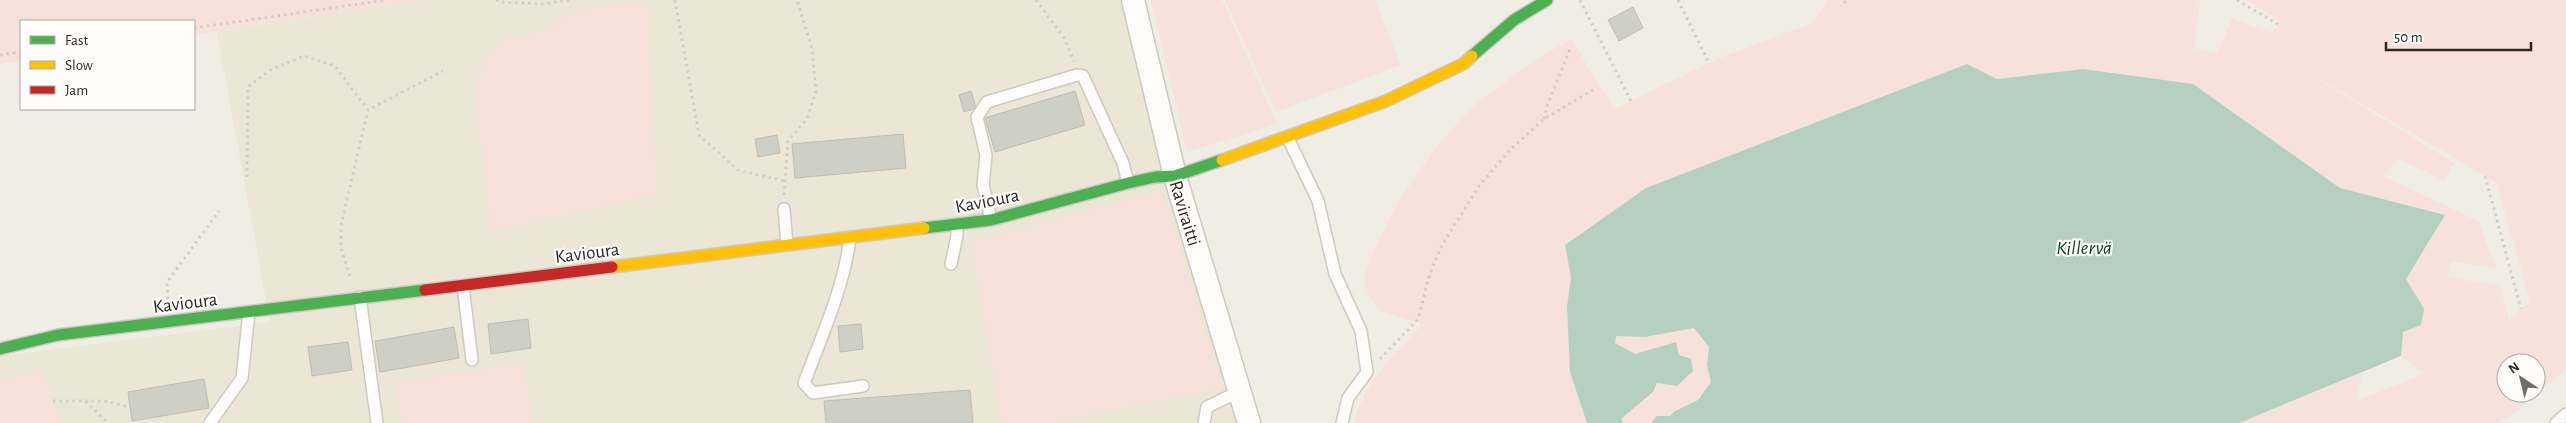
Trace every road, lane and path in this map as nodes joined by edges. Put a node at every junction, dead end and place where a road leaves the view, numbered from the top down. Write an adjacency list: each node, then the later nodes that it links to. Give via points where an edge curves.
1 (386, 0): 13 (path)
2 (496, 0): 3 (path, via 543,4)
3 (570, 0)
4 (675, 0): 28 (path, via 698,134 738,170)
5 (797, 0): 28 (path, via 812,49 816,90 807,119 788,141)
6 (1036, 0): 19 (path, via 1064,38)
7 (1133, 0): 25 (street, Raviraitti)
8 (1547, 0): 24 (street, Kavioura, via 1514,20 1464,64 1386,101)
9 (1580, 0): 21 (path)
10 (1678, 0): 17 (path)
11 (2236, 0): 12 (path)
12 (2278, 24)
13 (195, 28)
14 (1570, 49): 23 (path)
15 (20, 52): 16 (path)
16 (0, 55)
17 (1709, 63)
18 (442, 71): 22 (path)
19 (1083, 76): 29 (lane, via 1123,163); 32 (lane, via 1077,75 987,102 977,117 986,155 983,185)
20 (1596, 88): 23 (path)
21 (1631, 101)
22 (368, 110): 27 (path, via 335,66 304,56 270,70 248,87); 38 (path, via 342,225 341,248 347,271)
23 (1544, 119): 44 (path, via 1511,149 1479,186 1438,255 1418,319)
24 (1288, 138): 25 (street, Kavioura); 44 (lane, via 1318,201 1336,274 1361,331)
25 (1175, 176): 29 (street, Kavioura); 46 (street, Raviraitti)
26 (2485, 176): 39 (path)
27 (247, 178)
28 (785, 181): 30 (path)
29 (1128, 183): 32 (street, Kavioura)
30 (784, 209): 35 (lane)
31 (218, 211): 41 (path, via 167,282)
32 (991, 220): 33 (street, Kavioura)
33 (957, 225): 34 (street, Kavioura); 36 (lane)
34 (850, 236): 35 (street, Kavioura); 45 (lane, via 843,271 804,383 813,392)
35 (788, 245): 37 (street, Kavioura)
36 (950, 264)
37 (463, 286): 38 (street, Kavioura); 43 (lane)
38 (360, 297): 40 (street, Kavioura); 53 (lane)
39 (2522, 309)
40 (249, 312): 41 (street, Kavioura); 52 (lane, via 242,378)
41 (168, 322): 42 (street, Kavioura, via 58,335)
42 (0, 349)
43 (472, 360)
44 (1367, 372): 56 (lane, via 1348,398)
45 (863, 386)
46 (1240, 391): 54 (lane, via 1207,407); 55 (street, Raviraitti)
47 (53, 401): 48 (path)
48 (84, 401): 49 (path, via 104,401); 51 (path)
49 (130, 407)
50 (2566, 414): 57 (lane)
51 (108, 423)
52 (210, 423)
53 (377, 423)
54 (1204, 423)
55 (1249, 423)
56 (1342, 423)
57 (2556, 423)

